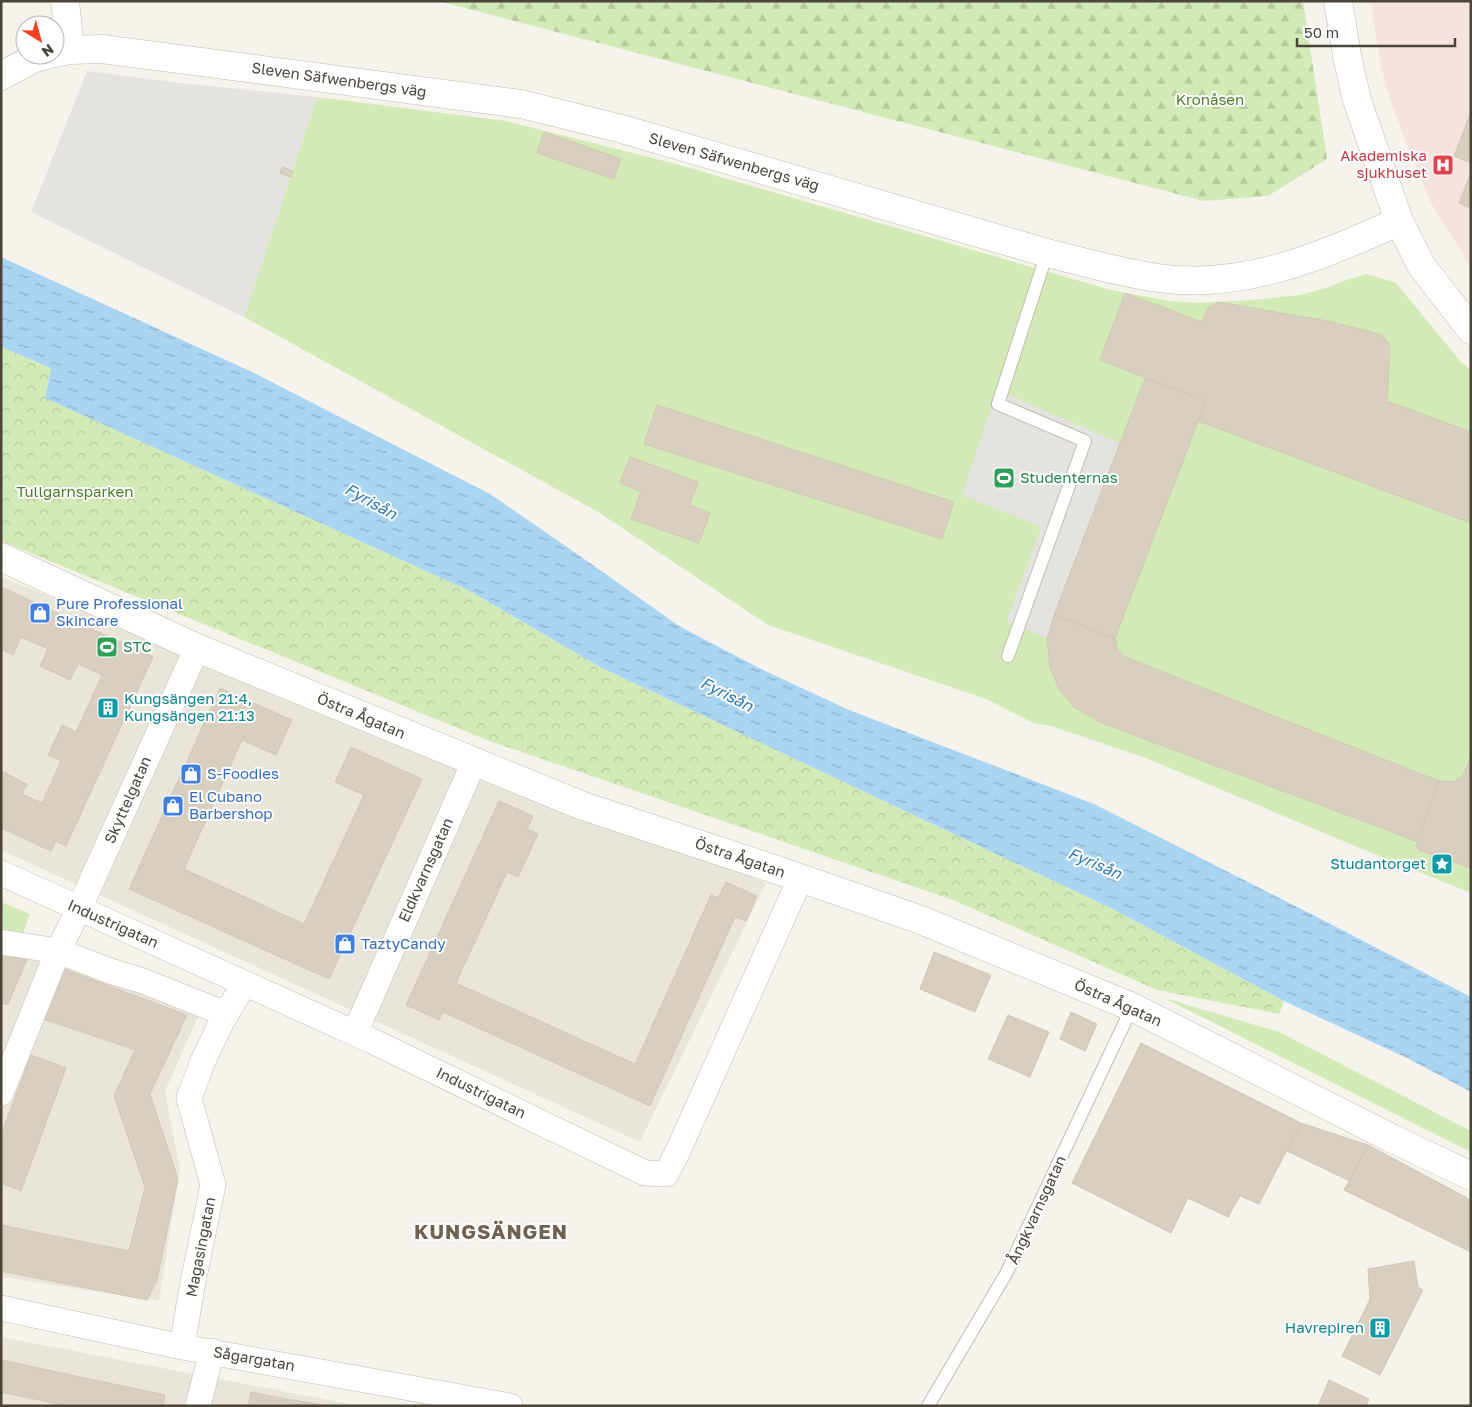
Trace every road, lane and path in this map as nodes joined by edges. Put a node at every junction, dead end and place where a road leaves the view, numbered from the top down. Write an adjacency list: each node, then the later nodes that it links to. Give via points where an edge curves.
1 (65, 1): 3 (street)
2 (1338, 1): 7 (street, via 1357,100)
3 (63, 15)
4 (65, 52): 8 (street, Sleven Säfwenbergs väg, via 102,48 521,104 622,129)
5 (22, 65): 6 (street, Sleven Säfwenbergs väg)
6 (1, 76)
7 (1399, 221): 8 (street, Sleven Säfwenbergs väg, via 1298,264 1257,274 1203,280 1160,278 1113,270); 9 (street, via 1420,265)
8 (1047, 253): 12 (lane, via 998,404 1086,441)
9 (1471, 330)
10 (1, 557): 11 (street, Östra Ågatan)
11 (197, 648): 13 (street, Östra Ågatan); 16 (street, Skyttelgatan)
12 (1008, 656)
13 (474, 762): 15 (street, Östra Ågatan, via 582,806); 22 (street, Eldkvarnsgatan)
14 (1, 873): 16 (street, Industrigatan)
15 (800, 879): 20 (street, Östra Ågatan, via 921,920); 22 (street, Industrigatan, via 666,1174 645,1173)
16 (79, 909): 18 (street, Skyttelgatan); 19 (street, Industrigatan)
17 (1, 942): 18 (street)
18 (58, 951): 21 (street); 23 (street, Skyttelgatan)
19 (244, 984): 21 (street, Magasingatan); 22 (street, Industrigatan)
20 (1132, 1007): 24 (street, Östra Ågatan); 30 (lane, Ångkvarnsgatan, via 1007,1272)
21 (226, 1014): 26 (street, Magasingatan, via 189,1098 213,1185)
22 (355, 1033)
23 (1, 1093)
24 (1471, 1176)
25 (1, 1308): 26 (street, Sågargatan)
26 (182, 1347): 27 (street, Sågargatan)
27 (212, 1352): 28 (street); 29 (street, Sågargatan)
28 (198, 1406)
29 (509, 1406)
30 (928, 1406)

